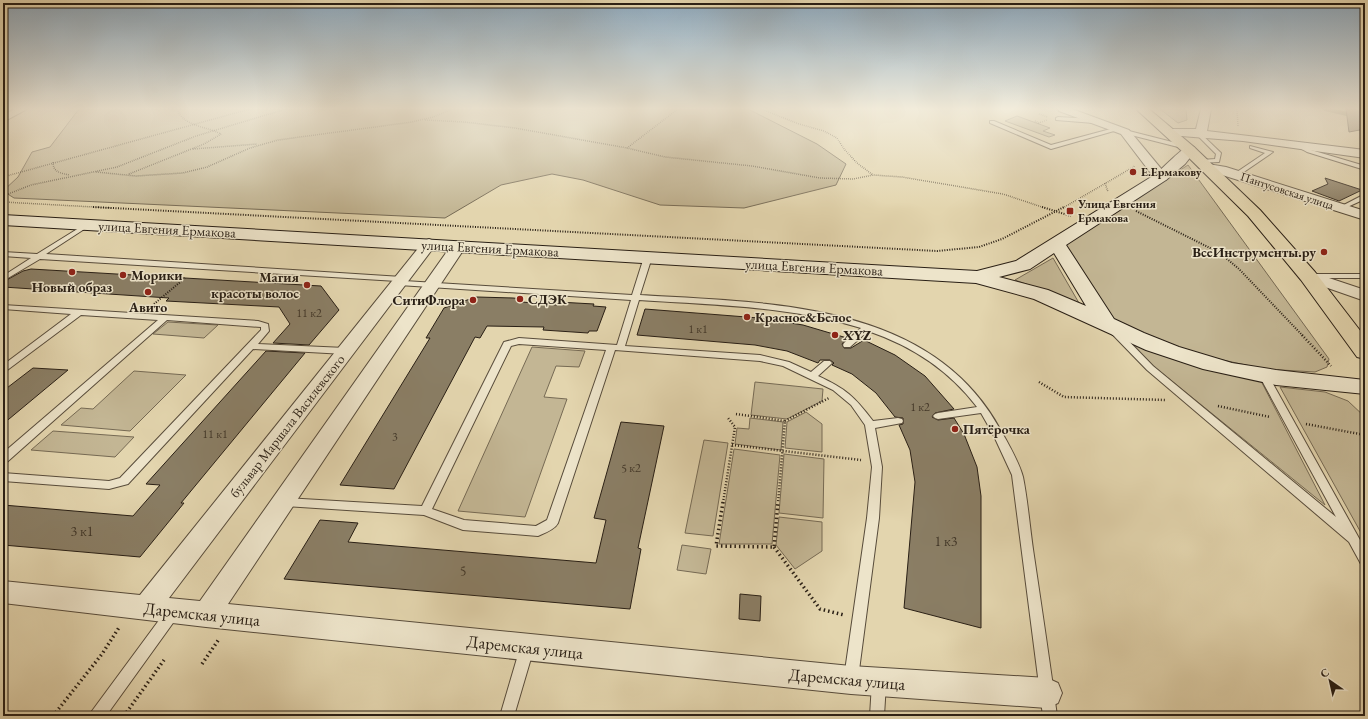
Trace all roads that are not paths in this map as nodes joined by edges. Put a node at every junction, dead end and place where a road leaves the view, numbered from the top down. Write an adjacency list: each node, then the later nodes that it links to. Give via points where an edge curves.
1 (1041, 143): 2 (lane, via 1051,147)
2 (1071, 143)
3 (1132, 143): 15 (street)
4 (1166, 143): 10 (lane)
5 (1181, 143): 10 (highway)
6 (1208, 143): 12 (lane, via 1219,154 1217,161)
7 (1278, 143): 8 (street)
8 (1300, 146): 11 (street); 13 (lane)
9 (1252, 147): 14 (lane, via 1270,152)
10 (1187, 148): 12 (highway); 15 (main road, улица Евгения Ермакова, via 1180,161)
11 (1365, 154)
12 (1204, 165): 14 (street, Пантусовская улица); 27 (highway, via 1254,213)
13 (1364, 168)
14 (1236, 175): 17 (street, Пантусовская улица)
15 (1161, 177): 22 (main road, улица Евгения Ермакова)
16 (1365, 196): 17 (lane)
17 (1341, 208): 18 (street, Пантусовская улица)
18 (1365, 216)
19 (3, 220): 20 (main road, улица Евгения Ермакова)
20 (87, 225): 21 (main road, улица Евгения Ермакова); 25 (lane)
21 (429, 244): 23 (main road, улица Евгения Ермакова); 31 (street, бульвар Маршала Василевского)
22 (1057, 244): 29 (main road, улица Евгения Ермакова, via 1023,265); 38 (main road)
23 (458, 246): 26 (main road, улица Евгения Ермакова); 32 (street)
24 (3, 254): 25 (lane)
25 (39, 256): 30 (lane); 31 (lane)
26 (648, 257): 29 (main road, улица Евгения Ермакова); 34 (lane)
27 (1308, 276): 28 (lane); 33 (street); 44 (highway)
28 (1365, 276)
29 (977, 277): 38 (main road, улица Евгения Ермакова, via 1048,297)
30 (3, 279)
31 (401, 281): 32 (lane); 43 (street, бульвар Маршала Василевского)
32 (432, 284): 34 (lane); 56 (street)
33 (1365, 296)
34 (635, 297): 39 (lane, via 800,310); 42 (lane)
35 (3, 307): 36 (lane)
36 (79, 312): 37 (lane); 46 (lane)
37 (165, 318): 41 (lane, via 265,326 265,331); 54 (lane)
38 (1105, 321): 48 (main road, улица Евгения Ермакова, via 1146,342 1189,359); 58 (lane, via 1150,368)
39 (866, 328): 40 (lane); 50 (lane, via 922,352 975,398)
40 (847, 345)
41 (251, 346): 43 (lane); 55 (lane, via 124,481 109,485)
42 (615, 348): 47 (lane, via 760,358 786,364); 57 (lane, via 519,342 507,344); 57 (lane, via 552,523 538,531 463,525)
43 (345, 352): 61 (street, бульвар Маршала Василевского)
44 (1365, 352)
45 (827, 363): 47 (lane)
46 (3, 369)
47 (813, 375): 53 (lane, via 854,403)
48 (1264, 376): 49 (main road, улица Евгения Ермакова); 58 (lane)
49 (1365, 387)
50 (982, 410): 51 (lane); 67 (lane, via 1007,451 1016,475)
51 (938, 416)
52 (898, 421): 53 (lane)
53 (870, 425): 65 (lane, via 876,462 873,518)
54 (3, 459)
55 (3, 477)
56 (284, 501): 57 (lane); 63 (street)
57 (425, 511)
58 (1354, 539): 59 (lane)
59 (1365, 560)
60 (3, 592): 61 (street, Даремская улица)
61 (146, 608): 62 (street, Даремская улица)
62 (174, 611): 63 (street, Даремская улица); 68 (lane)
63 (214, 625): 64 (street, Даремская улица)
64 (528, 647): 65 (street, Даремская улица); 69 (lane)
65 (851, 680): 66 (street, Даремская улица)
66 (879, 682): 67 (street, Даремская улица); 70 (lane)
67 (1048, 704)
68 (97, 716)
69 (507, 716)
70 (876, 716)

